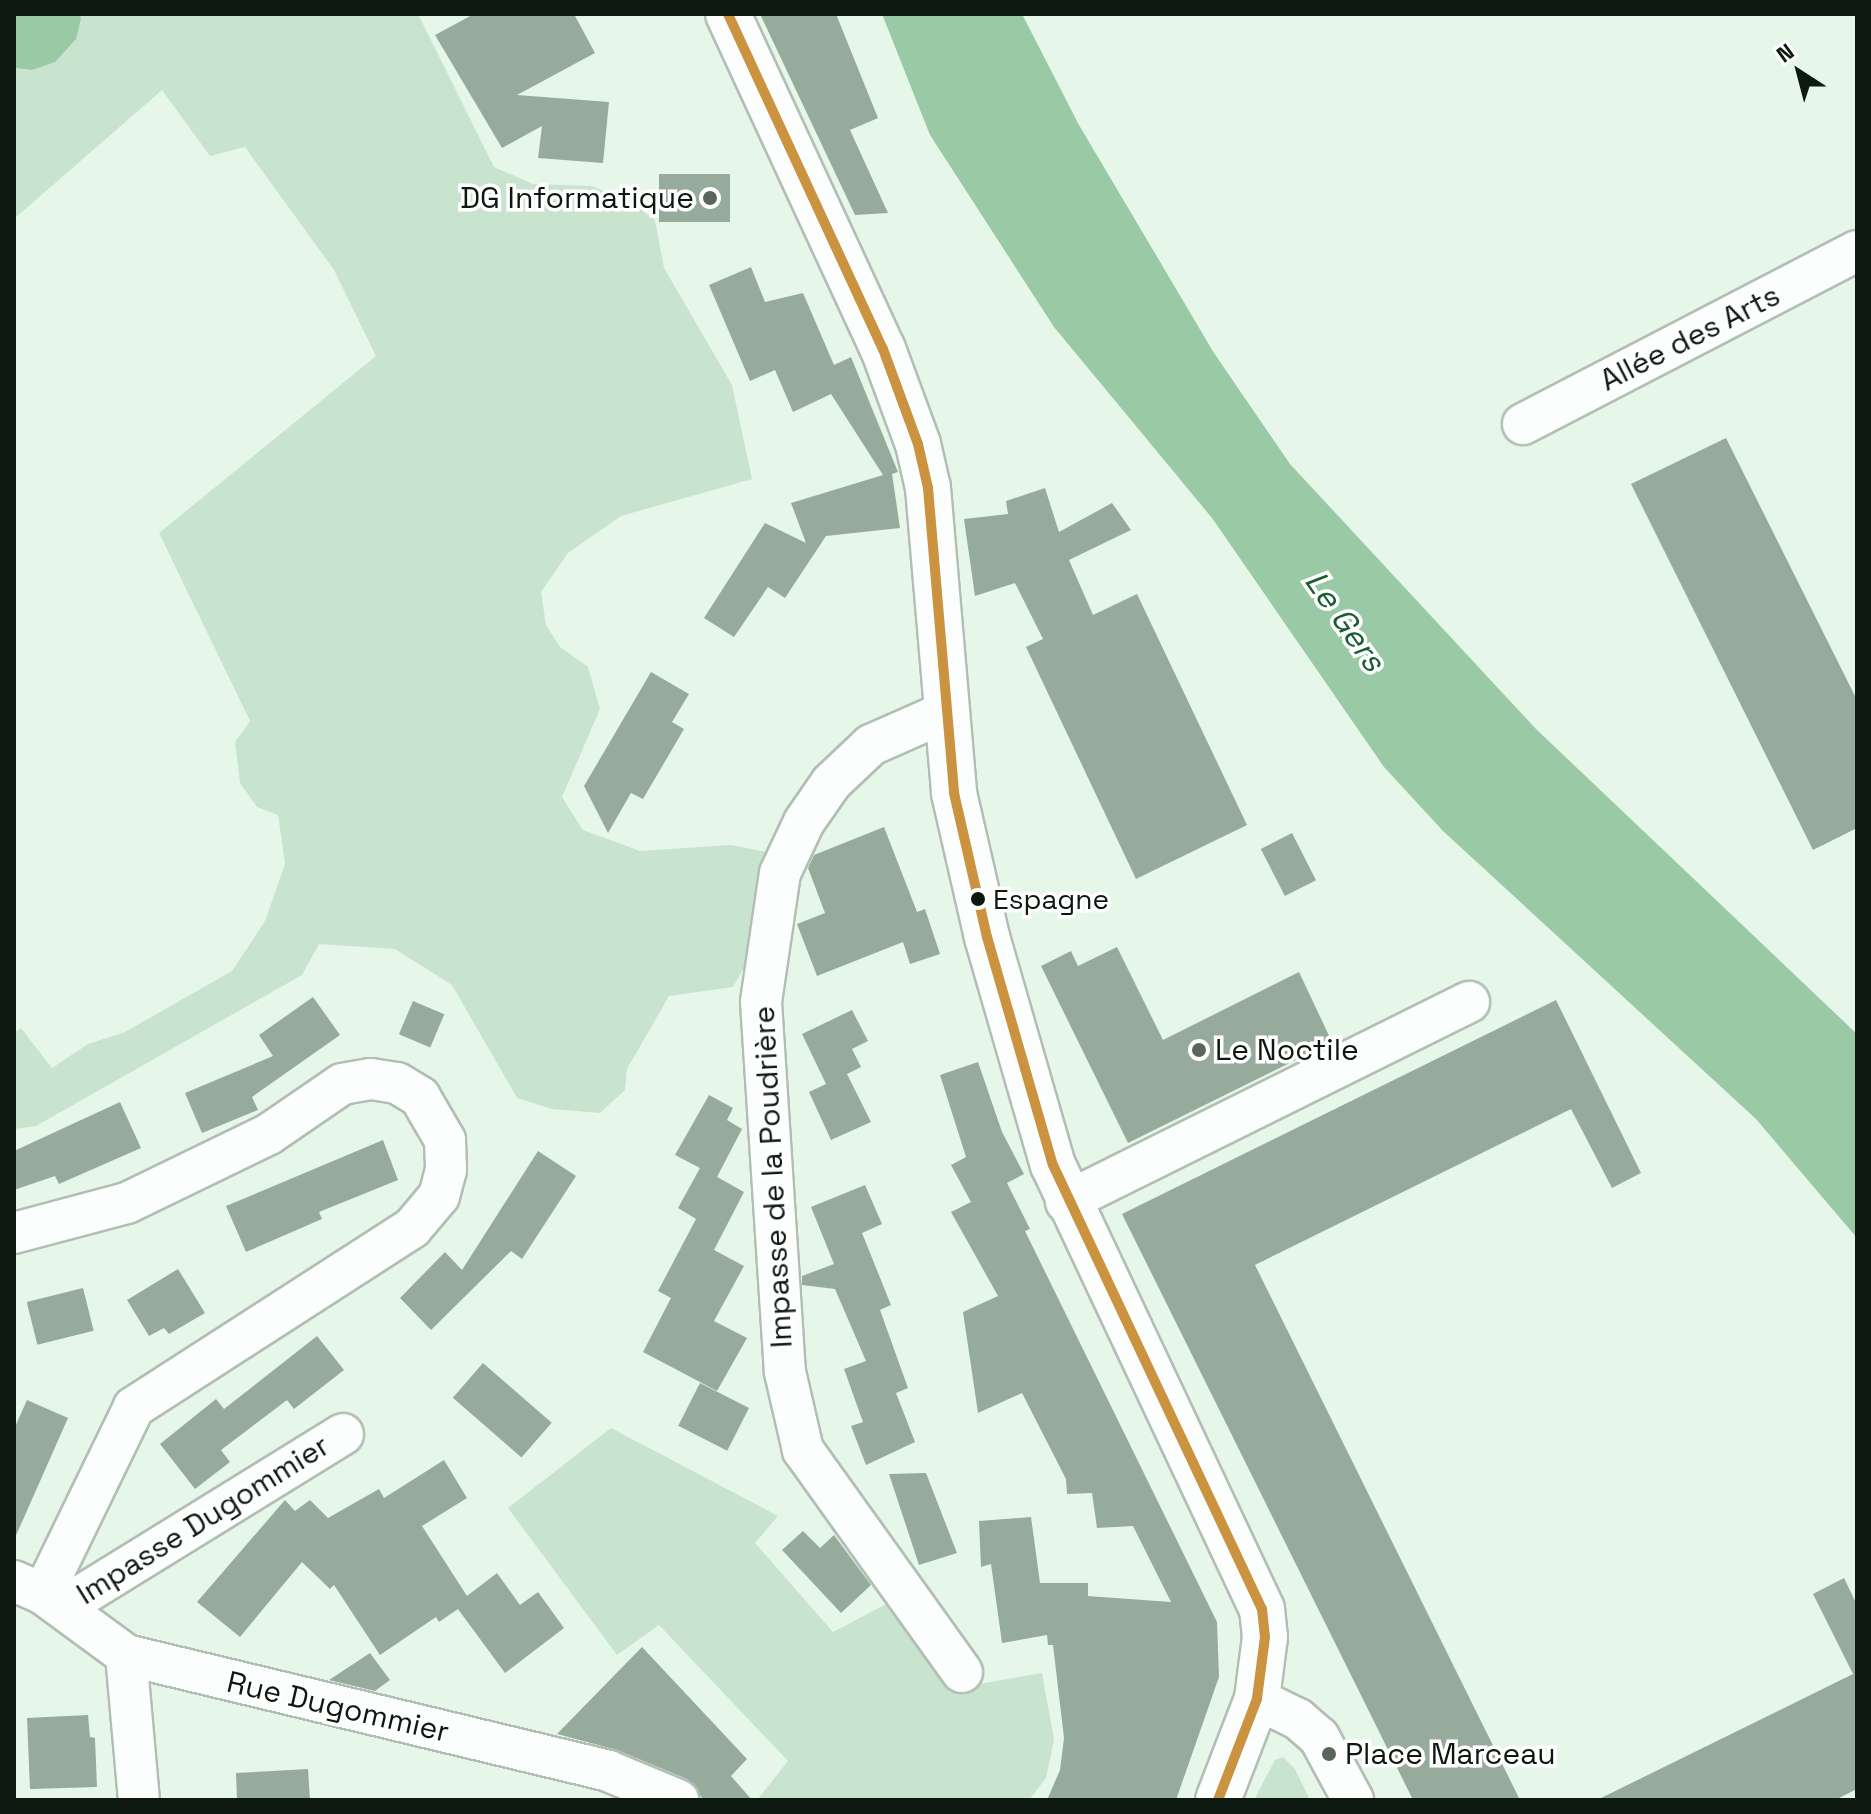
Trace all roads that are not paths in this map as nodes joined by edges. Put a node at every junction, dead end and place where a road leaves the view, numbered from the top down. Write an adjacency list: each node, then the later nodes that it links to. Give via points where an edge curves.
1 (728, 14): 4 (street, via 883,349 918,444 928,488)
2 (1857, 251): 3 (street, Allée des Arts)
3 (1523, 424)
4 (948, 711): 6 (street, via 954,793 987,937); 11 (street, Impasse de la Poudrière, via 871,745 831,783 804,822 780,873 761,1002 785,1372 803,1450)
5 (1469, 1002): 6 (street)
6 (1066, 1202): 12 (street, via 1262,1609 1265,1637)
7 (14, 1233): 9 (street, via 127,1203 269,1134 342,1084 371,1079 397,1083 420,1097 445,1140 446,1170 439,1196 412,1228 134,1407)
8 (343, 1434): 9 (street, Impasse Dugommier)
9 (40, 1594): 10 (street, Rue Dugommier)
10 (126, 1655): 13 (street); 14 (street, Rue Dugommier, via 608,1771)
11 (962, 1672)
12 (1257, 1699): 15 (street); 16 (street, via 1298,1719 1319,1737)
13 (139, 1800)
14 (678, 1800)
15 (1218, 1800)
16 (1353, 1800)

